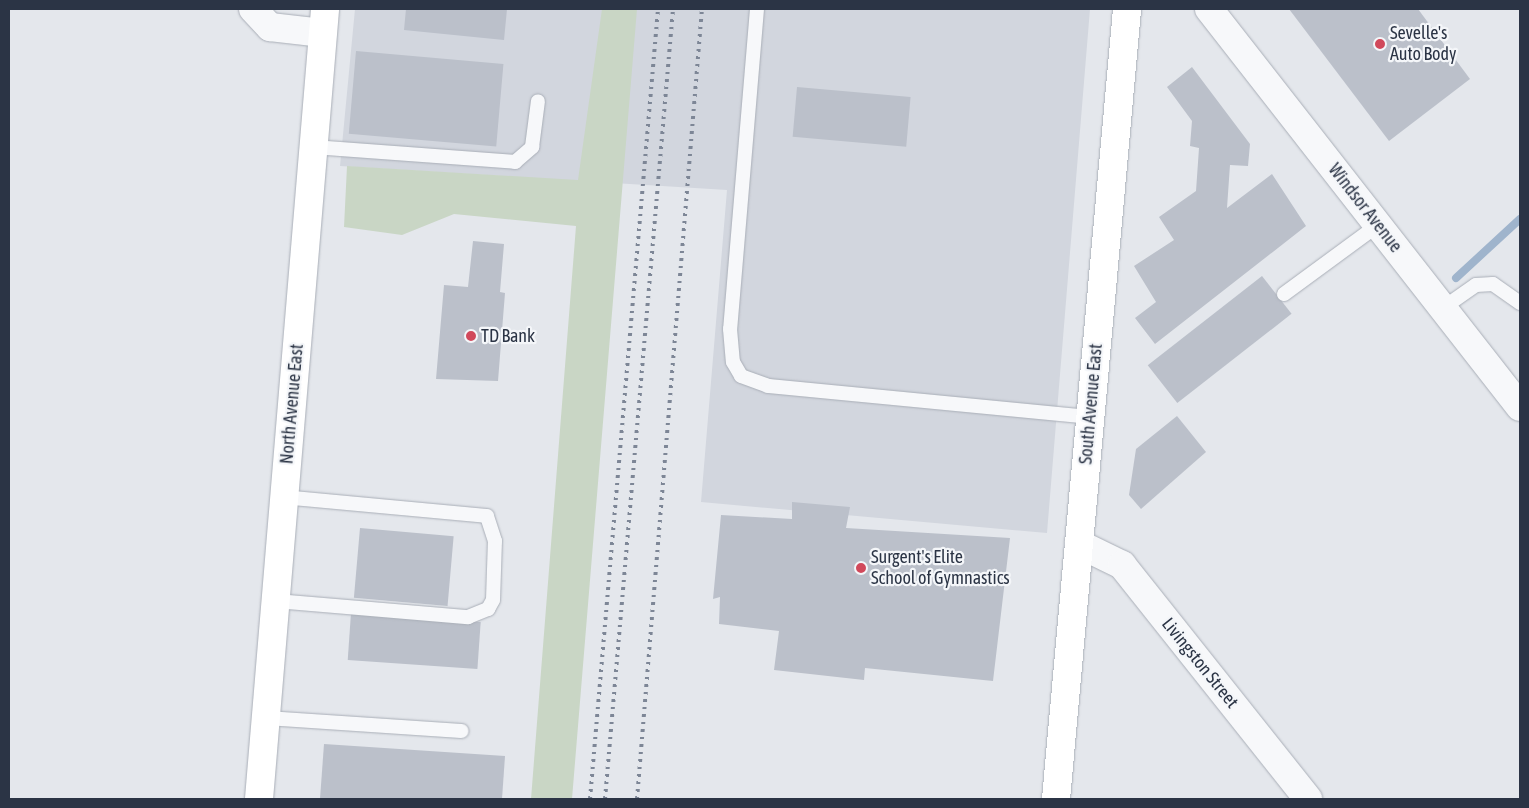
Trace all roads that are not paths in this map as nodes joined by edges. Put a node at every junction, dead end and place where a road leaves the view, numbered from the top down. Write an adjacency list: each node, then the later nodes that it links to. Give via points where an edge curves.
1 (254, 9): 5 (street, via 270,27)
2 (758, 9): 13 (lane, via 730,329 733,362 741,376 768,386)
3 (1127, 9): 13 (main road, South Avenue East)
4 (1209, 9): 8 (street, Windsor Avenue)
5 (324, 21): 7 (main road, North Avenue East)
6 (538, 101): 7 (lane, via 532,147 515,162)
7 (313, 147): 14 (main road, North Avenue East)
8 (1378, 225): 9 (lane); 11 (street, Windsor Avenue)
9 (1284, 294)
10 (1520, 303): 11 (lane, via 1493,284 1476,285)
11 (1443, 308): 12 (street, Windsor Avenue)
12 (1520, 408)
13 (1090, 417): 15 (main road, South Avenue East)
14 (284, 497): 16 (main road, North Avenue East); 16 (lane, via 487,516 495,541 493,600 488,609 468,617)
15 (1079, 544): 20 (main road, South Avenue East); 21 (street, Livingston Street, via 1122,565)
16 (276, 601): 17 (main road, North Avenue East)
17 (266, 718): 18 (lane); 19 (main road, North Avenue East)
18 (462, 731)
19 (258, 799)
20 (1056, 799)
21 (1308, 799)

